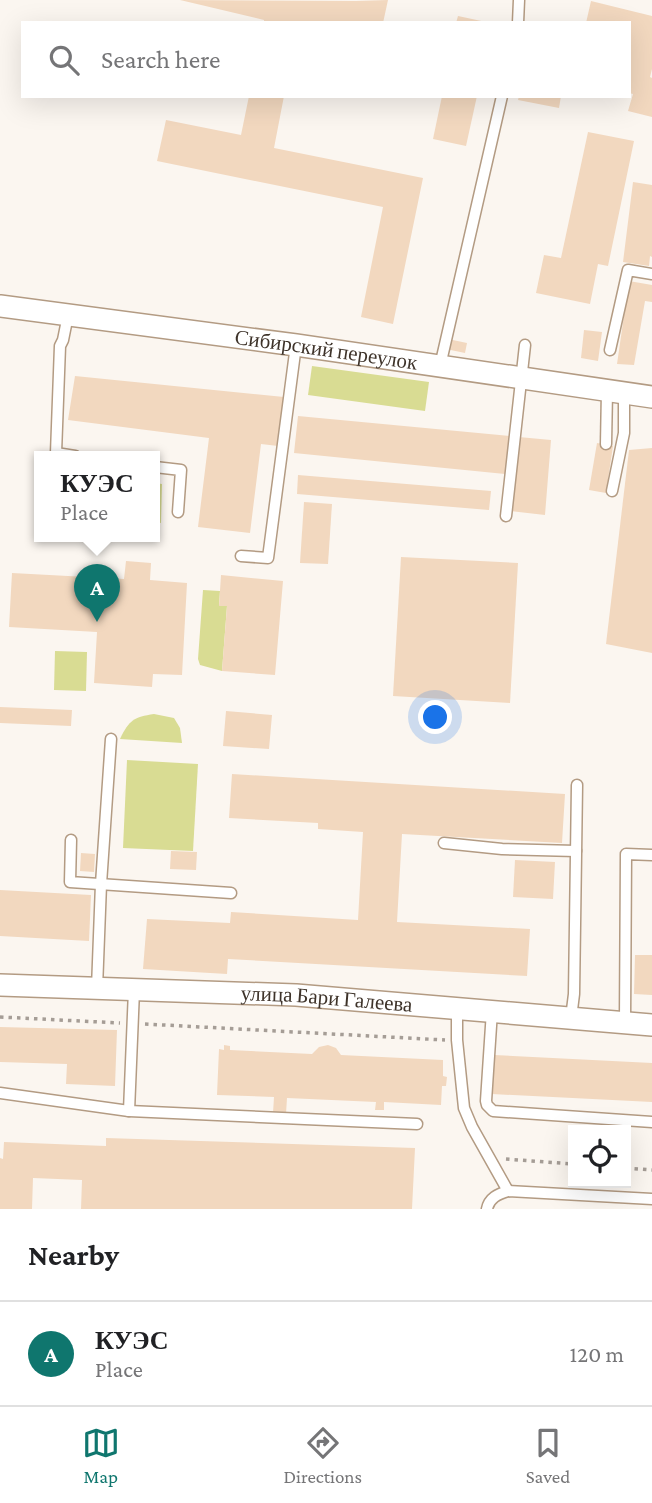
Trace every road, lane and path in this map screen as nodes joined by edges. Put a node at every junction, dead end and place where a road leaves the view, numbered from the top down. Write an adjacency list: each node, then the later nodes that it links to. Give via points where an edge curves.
1 (519, 0): 2 (lane)
2 (518, 21)
3 (502, 98): 10 (lane)
4 (652, 274): 9 (lane, via 628,270)
5 (0, 306): 6 (street, Сибирский переулок)
6 (68, 315): 7 (street, Сибирский переулок); 15 (lane, via 60,346)
7 (296, 345): 10 (street, Сибирский переулок); 20 (lane, via 268,558)
8 (525, 345): 11 (lane)
9 (610, 350)
10 (440, 366): 11 (street, Сибирский переулок)
11 (520, 378): 12 (street, Сибирский переулок); 19 (lane)
12 (616, 393): 13 (street, Сибирский переулок); 14 (lane); 17 (lane, via 624,433)
13 (652, 397)
14 (606, 444)
15 (56, 451)
16 (160, 468): 18 (lane, via 181,470)
17 (612, 491)
18 (178, 512)
19 (506, 516)
20 (241, 556)
21 (111, 739): 27 (lane)
22 (577, 785): 25 (lane)
23 (71, 841): 27 (lane, via 70,882)
24 (444, 843): 25 (lane)
25 (576, 851): 35 (lane)
26 (652, 855): 36 (lane, via 626,854)
27 (101, 884): 28 (lane); 30 (lane)
28 (230, 892)
29 (0, 985): 30 (street, улица Бари Галеева)
30 (97, 988): 31 (street, улица Бари Галеева)
31 (134, 990): 32 (street, улица Бари Галеева, via 296,995); 37 (lane)
32 (457, 1008): 33 (street, улица Бари Галеева); 39 (lane)
33 (492, 1011): 35 (street, улица Бари Галеева); 42 (lane, via 486,1101 493,1111)
34 (0, 1017): 37 (path)
35 (571, 1018): 36 (street, улица Бари Галеева)
36 (625, 1023): 38 (street, улица Бари Галеева)
37 (133, 1024): 39 (path); 41 (lane)
38 (652, 1025)
39 (457, 1040): 44 (lane, via 464,1108)
40 (0, 1093): 41 (lane)
41 (129, 1111): 43 (lane)
42 (652, 1122)
43 (417, 1124)
44 (489, 1158): 45 (path); 48 (lane)
45 (568, 1164)
46 (631, 1168): 47 (path)
47 (652, 1170)
48 (508, 1191): 49 (lane); 50 (lane, via 495,1196)
49 (652, 1199)
50 (487, 1209)

